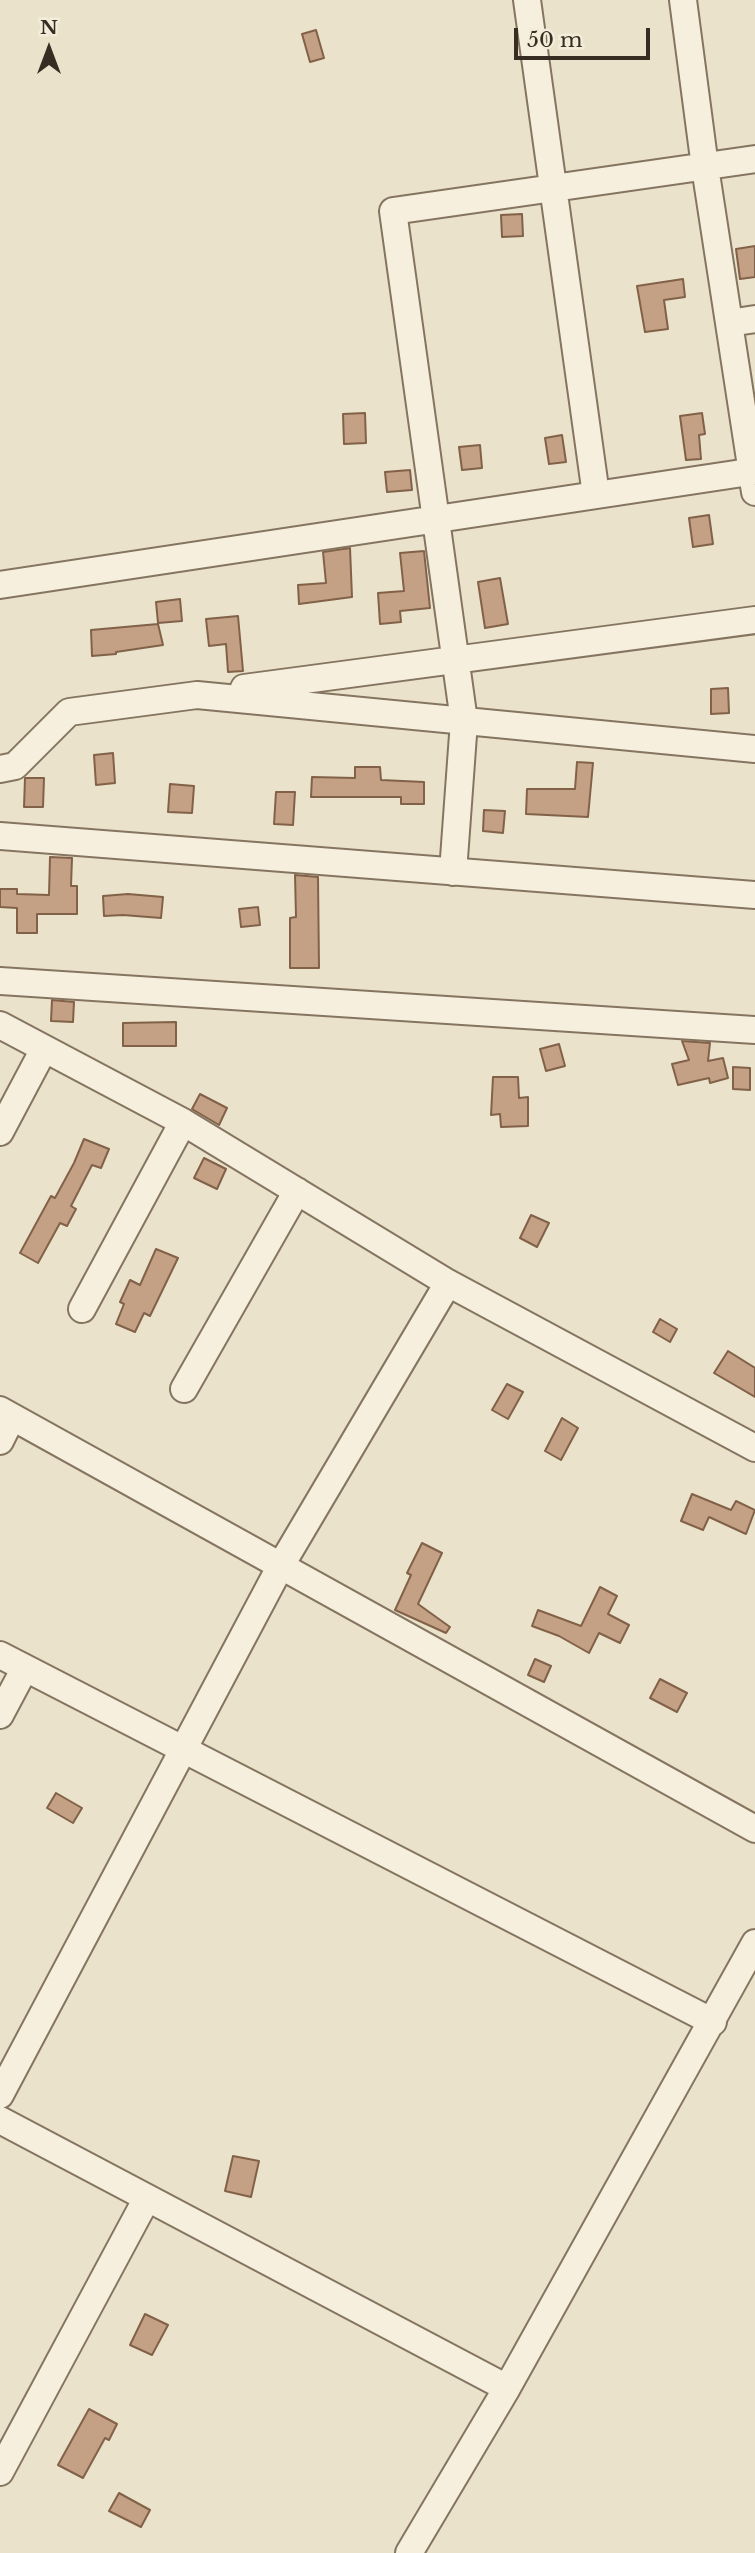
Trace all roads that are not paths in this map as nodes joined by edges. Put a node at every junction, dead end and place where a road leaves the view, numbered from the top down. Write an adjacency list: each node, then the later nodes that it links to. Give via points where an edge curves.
1 (527, 0): 5 (street)
2 (683, 0): 4 (street)
3 (755, 159): 4 (street)
4 (705, 167): 5 (street); 6 (street)
5 (552, 189): 8 (street); 9 (street, via 393,211)
6 (742, 321): 7 (street)
7 (754, 478): 8 (street)
8 (596, 495): 9 (street)
9 (436, 519): 10 (street); 12 (street)
10 (0, 585)
11 (755, 620): 12 (street)
12 (457, 660): 13 (street); 14 (street)
13 (197, 695): 14 (street); 16 (street, via 69,712 15,766)
14 (464, 721): 15 (street); 18 (street)
15 (755, 749)
16 (0, 769)
17 (0, 836): 18 (street)
18 (453, 872): 19 (street)
19 (755, 895)
20 (0, 981): 22 (street)
21 (0, 1025): 23 (street)
22 (755, 1030)
23 (44, 1048): 24 (street); 25 (street)
24 (183, 1122): 26 (street); 28 (street)
25 (0, 1132)
26 (297, 1191): 27 (street); 29 (street)
27 (448, 1283): 32 (street); 33 (street)
28 (82, 1309)
29 (184, 1389)
30 (6, 1414): 31 (street); 33 (street)
31 (0, 1441)
32 (755, 1448)
33 (280, 1567): 37 (street); 38 (street)
34 (0, 1655): 35 (street)
35 (25, 1668): 36 (street); 37 (street)
36 (0, 1715)
37 (183, 1750): 40 (street); 41 (street)
38 (755, 1829)
39 (755, 1944): 40 (street)
40 (713, 2022): 44 (street)
41 (0, 2095)
42 (0, 2120): 43 (street)
43 (147, 2198): 44 (street); 45 (street)
44 (507, 2388): 46 (street)
45 (0, 2472)
46 (409, 2553)

